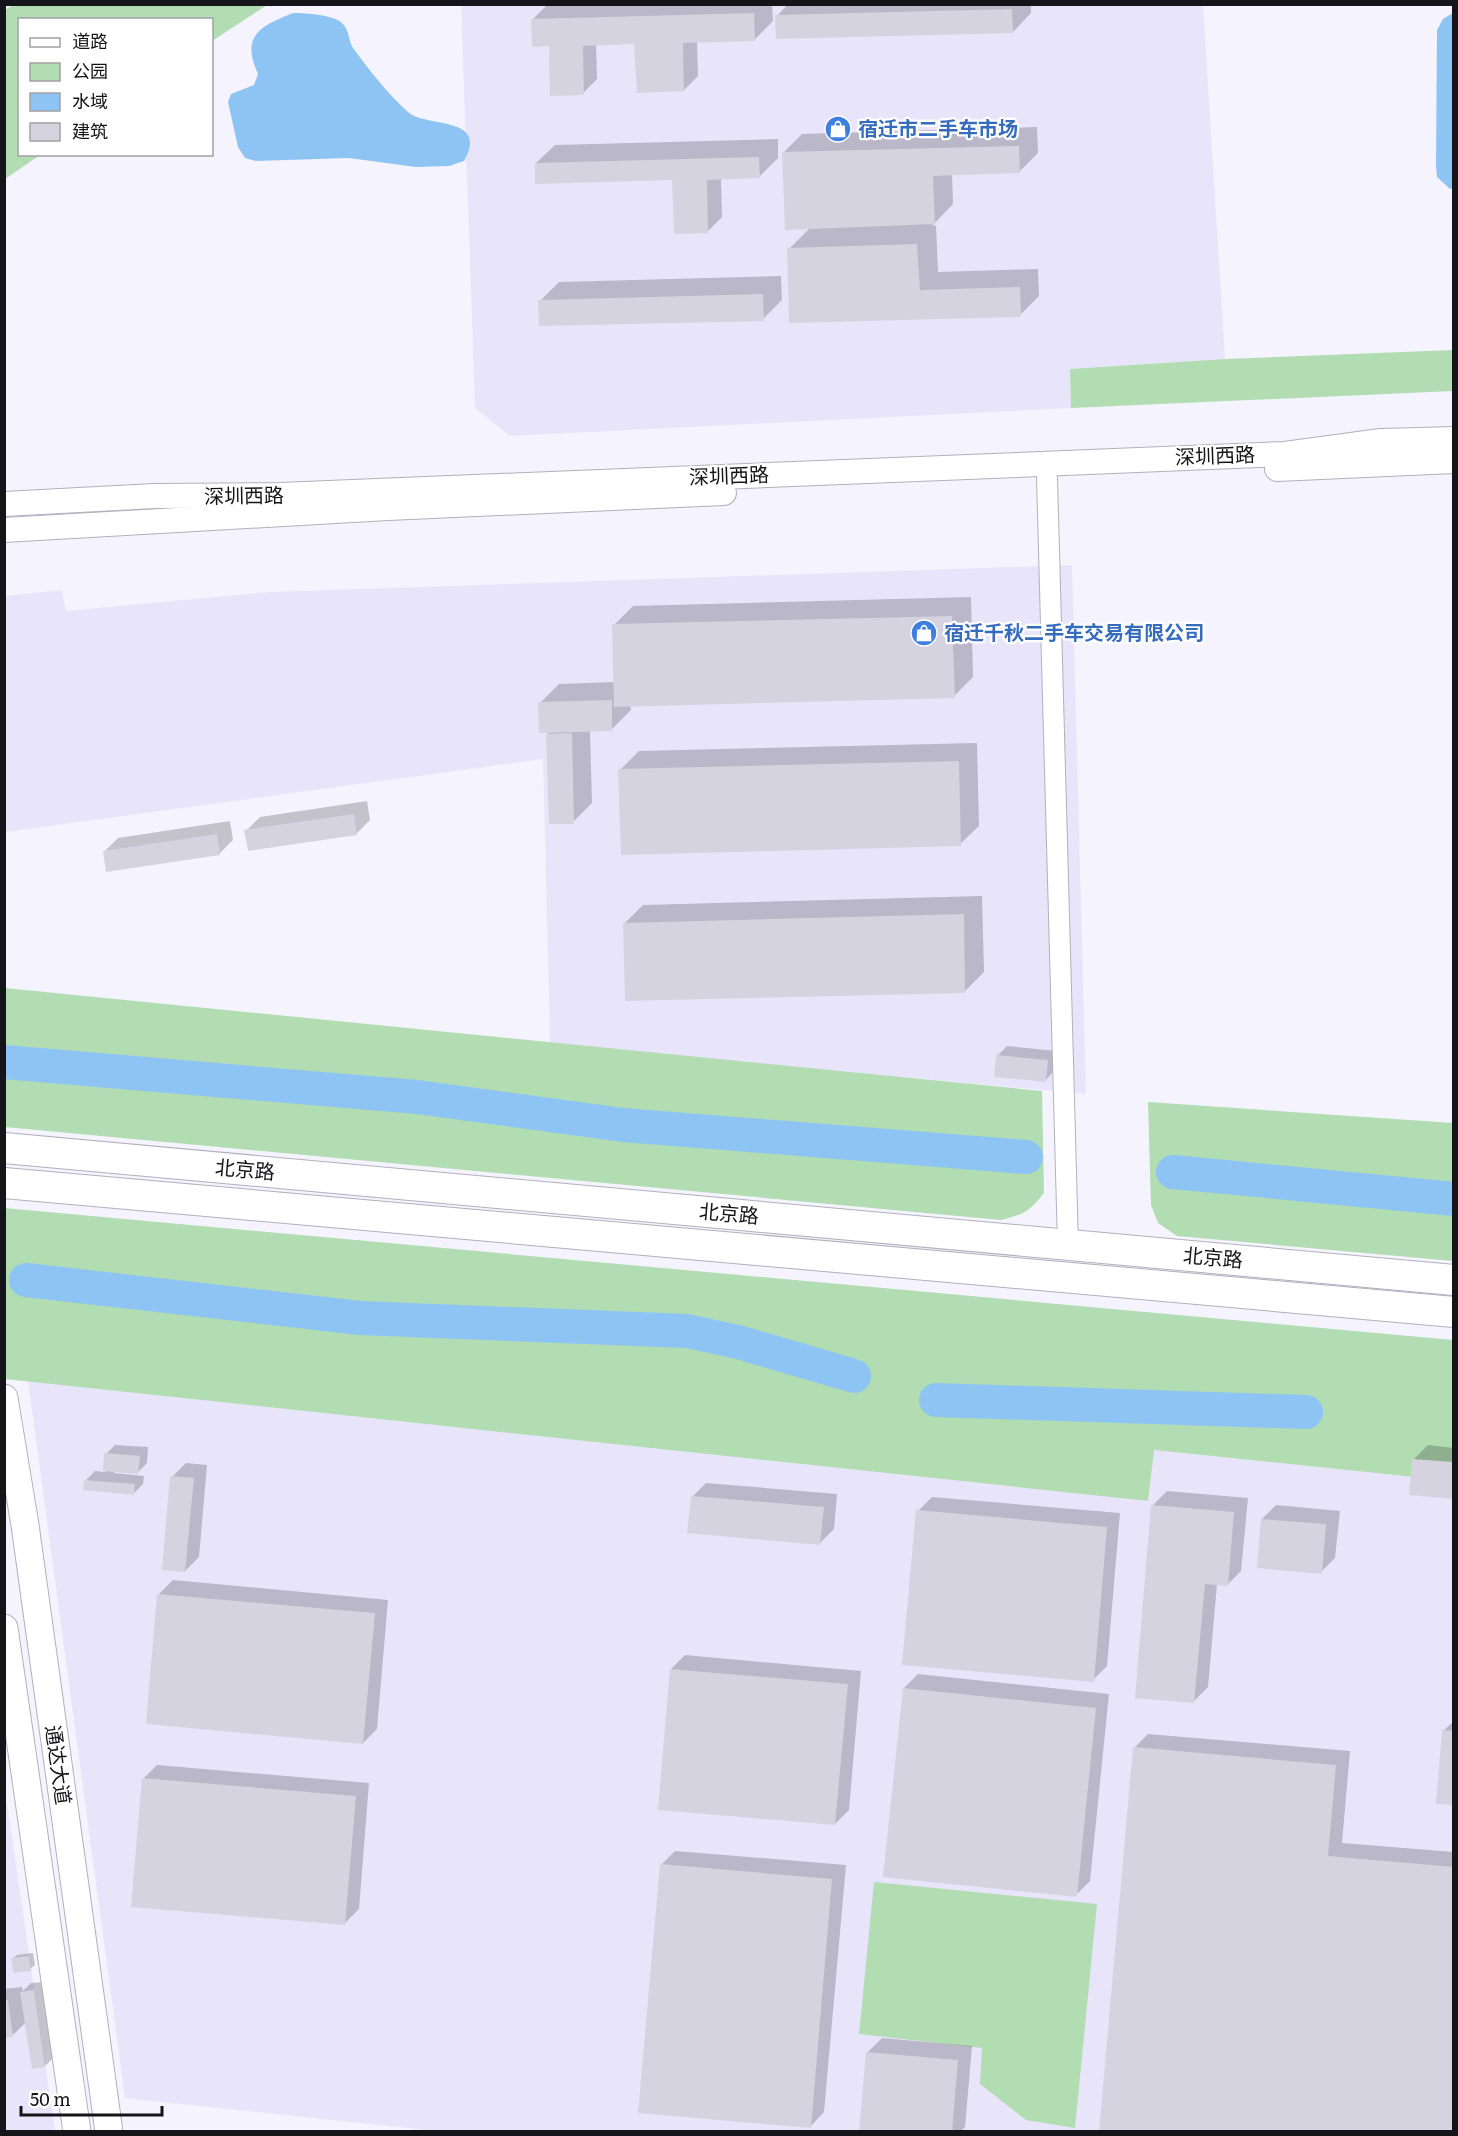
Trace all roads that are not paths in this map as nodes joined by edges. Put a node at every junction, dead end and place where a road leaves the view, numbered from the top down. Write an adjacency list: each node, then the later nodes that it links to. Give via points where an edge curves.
1 (1454, 439): 4 (street, 深圳西路, via 1381,441 1285,454)
2 (1454, 461): 3 (street, 深圳西路)
3 (1047, 478): 5 (street, 深圳西路); 8 (street)
4 (4, 504)
5 (4, 530)
6 (4, 1148): 8 (main road, 北京路)
7 (4, 1183): 10 (main road, 北京路)
8 (1068, 1245): 9 (main road, 北京路)
9 (1454, 1280)
10 (1454, 1312)
11 (4, 1398): 14 (main road, 通达大道)
12 (4, 1628): 13 (main road, 通达大道)
13 (77, 2132)
14 (110, 2132)

